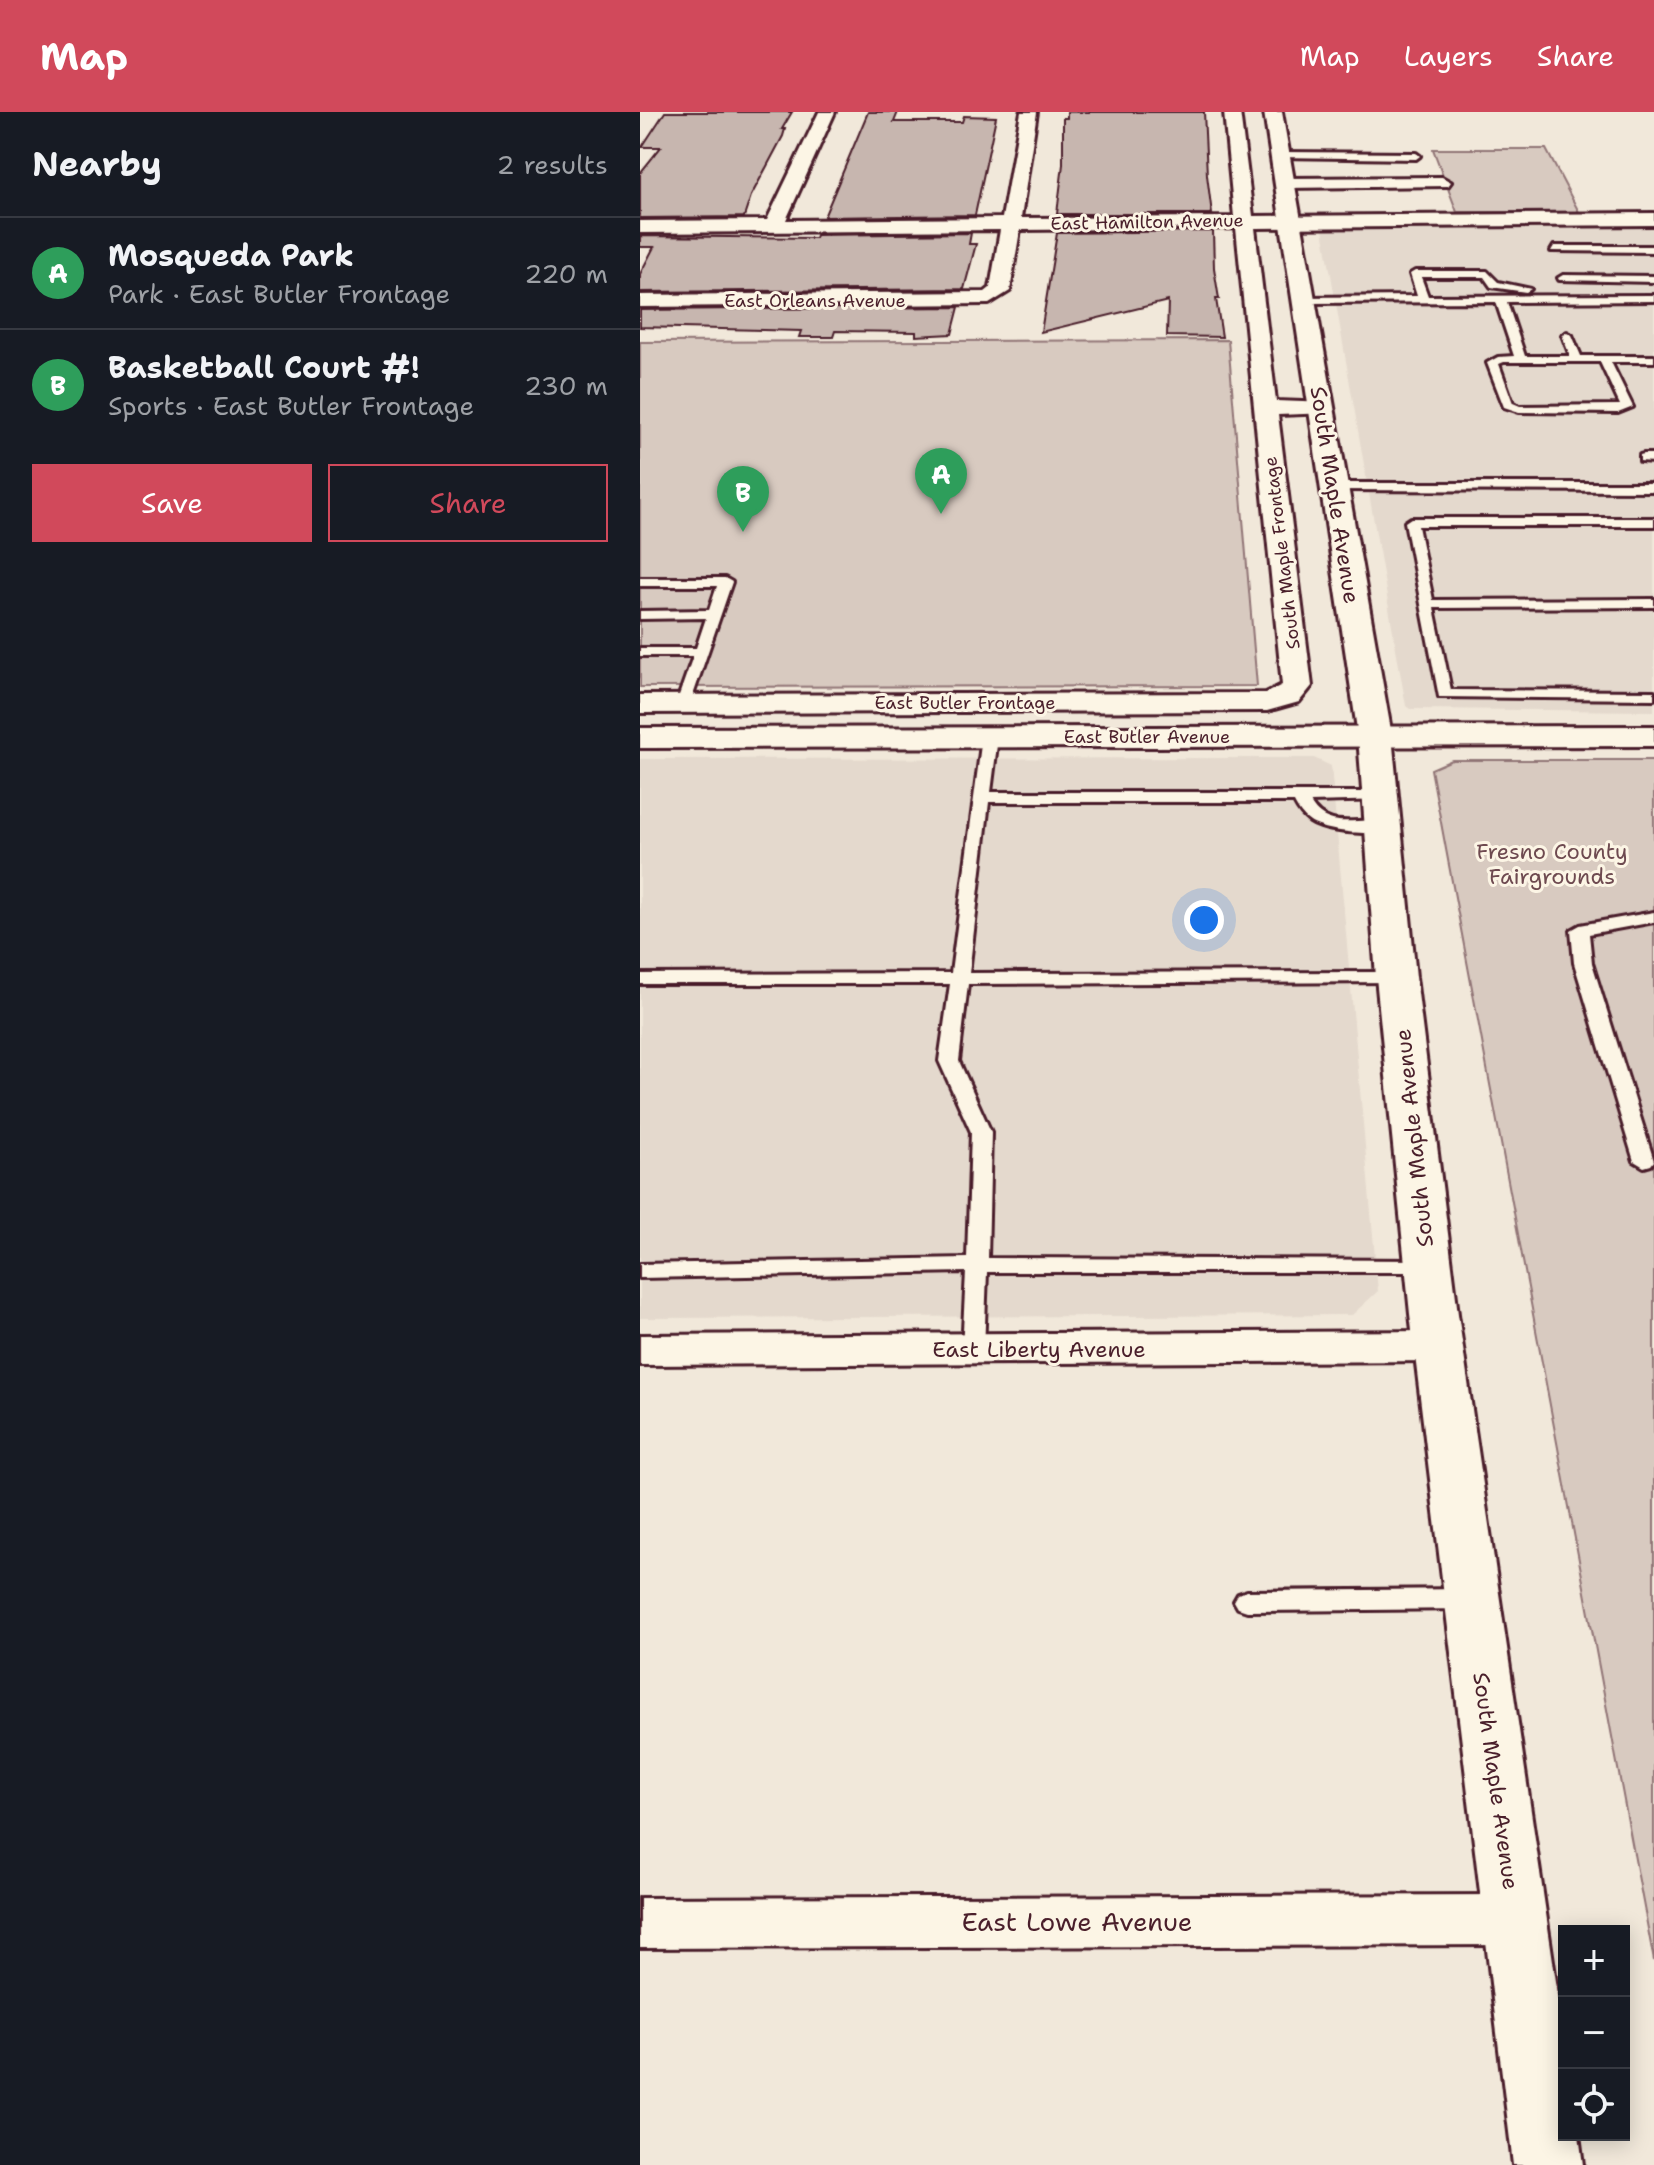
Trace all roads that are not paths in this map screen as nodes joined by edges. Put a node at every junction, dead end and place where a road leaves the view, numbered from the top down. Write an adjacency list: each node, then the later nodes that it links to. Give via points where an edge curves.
1 (827, 112): 13 (street)
2 (1029, 112): 12 (street)
3 (1232, 112): 10 (street, South Maple Frontage)
4 (1273, 112): 5 (main road, South Maple Avenue)
5 (1280, 155): 6 (lane); 8 (main road, South Maple Avenue)
6 (1416, 156)
7 (1442, 182): 8 (street)
8 (1285, 183): 11 (main road, South Maple Avenue)
9 (1654, 219): 11 (street, East Hamilton Avenue)
10 (1246, 220): 11 (street, East Hamilton Avenue); 12 (street, East Hamilton Avenue); 32 (street, South Maple Frontage)
11 (1291, 220): 21 (main road, South Maple Avenue)
12 (1011, 225): 13 (street, East Hamilton Avenue); 23 (street, East Orleans Avenue, via 1000,291 989,298)
13 (774, 226): 14 (street, East Hamilton Avenue)
14 (640, 227)
15 (1554, 249): 16 (lane)
16 (1654, 249)
17 (1563, 278): 18 (lane)
18 (1654, 279)
19 (1654, 298): 20 (lane)
20 (1548, 299): 22 (lane); 24 (lane, via 1544,289 1419,285)
21 (1304, 300): 24 (lane); 33 (main road, South Maple Avenue)
22 (1501, 300): 24 (lane); 28 (lane)
23 (640, 301)
24 (1424, 301)
25 (1567, 335): 29 (lane)
26 (1610, 346): 27 (lane)
27 (1654, 346)
28 (1521, 359): 29 (lane); 30 (lane, via 1493,363 1508,405 1627,407)
29 (1577, 359): 30 (lane)
30 (1604, 359): 31 (lane)
31 (1654, 359)
32 (1265, 408): 33 (street); 45 (street, South Maple Frontage, via 1297,686)
33 (1321, 408): 34 (main road, South Maple Avenue)
34 (1334, 487): 35 (lane); 48 (main road, South Maple Avenue)
35 (1654, 487)
36 (1654, 522): 39 (lane, via 1411,522)
37 (640, 582): 40 (lane, via 725,582)
38 (1654, 603): 39 (lane)
39 (1426, 604): 44 (lane, via 1444,694)
40 (714, 614): 41 (lane); 43 (lane)
41 (640, 615)
42 (640, 652): 43 (lane)
43 (701, 652): 47 (lane)
44 (1654, 695)
45 (1288, 696): 47 (street, East Butler Frontage, via 1267,702)
46 (640, 704): 47 (street, East Butler Frontage)
47 (684, 704)
48 (1375, 736): 49 (main road, East Butler Avenue); 50 (main road, East Butler Avenue); 54 (main road, South Maple Avenue)
49 (1654, 736)
50 (990, 737): 51 (main road, East Butler Avenue); 52 (lane)
51 (640, 738)
52 (982, 797): 53 (lane); 57 (lane)
53 (1300, 797): 54 (lane); 54 (lane, via 1304,808 1331,826)
54 (1381, 812): 56 (main road, South Maple Avenue)
55 (1654, 917): 59 (lane, via 1580,930 1583,963)
56 (1396, 977): 57 (lane); 61 (main road, South Maple Avenue)
57 (958, 978): 58 (lane); 60 (lane, via 949,1061 981,1132)
58 (640, 979)
59 (1644, 1161)
60 (977, 1265): 61 (lane); 62 (lane); 65 (lane)
61 (1428, 1267): 63 (main road, South Maple Avenue)
62 (640, 1271)
63 (1438, 1346): 65 (street, East Liberty Avenue); 66 (main road, South Maple Avenue)
64 (640, 1350): 65 (street, East Liberty Avenue)
65 (973, 1350)
66 (1471, 1599): 67 (lane); 68 (main road, South Maple Avenue)
67 (1247, 1601)
68 (1514, 1920): 69 (street, East Lowe Avenue); 70 (main road, South Maple Avenue)
69 (640, 1923)
70 (1548, 2165)

